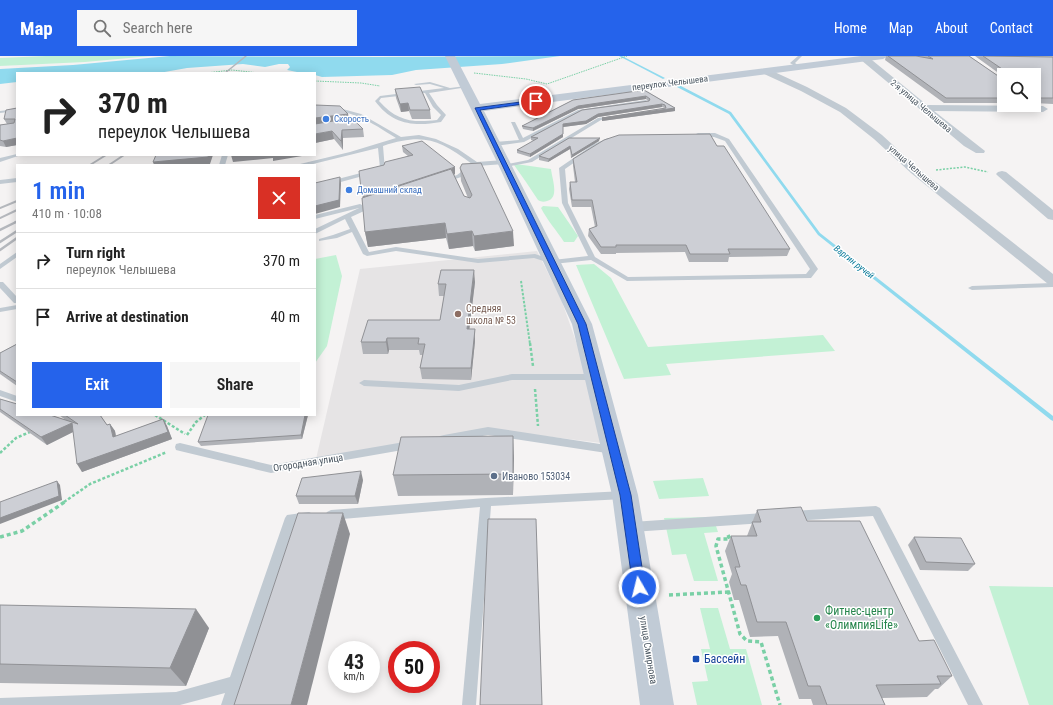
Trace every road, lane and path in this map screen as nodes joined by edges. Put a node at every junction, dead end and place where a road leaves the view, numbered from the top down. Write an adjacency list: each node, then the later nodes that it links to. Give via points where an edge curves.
1 (450, 56): 15 (main road, улица Смирнова)
2 (627, 56): 11 (path, via 547,84)
3 (883, 56): 6 (main road, переулок Челышева)
4 (1025, 56): 5 (main road)
5 (1053, 57)
6 (864, 58): 7 (main road, переулок Челышева); 22 (street, 2-я улица Челышева)
7 (799, 61): 8 (main road, переулок Челышева)
8 (765, 71): 21 (main road, переулок Челышева); 44 (street, улица Челышева, via 843,110 878,137)
9 (211, 72): 10 (path, via 238,69)
10 (254, 72)
11 (472, 73)
12 (316, 81): 14 (path, via 361,83)
13 (416, 84): 16 (lane, via 430,83)
14 (381, 87)
15 (466, 87): 16 (lane); 21 (main road, улица Смирнова)
16 (453, 89): 17 (lane)
17 (426, 92): 17 (lane, via 380,97 377,102 388,114 413,124 439,121 444,115)
18 (646, 100): 35 (lane, via 580,111)
19 (316, 105): 20 (lane)
20 (325, 108): 25 (lane); 29 (lane, via 358,113)
21 (477, 108): 36 (main road, улица Смирнова)
22 (924, 108): 23 (street); 38 (street, 2-я улица Челышева)
23 (1043, 109): 27 (street)
24 (16, 110): 26 (lane)
25 (316, 110)
26 (0, 112)
27 (1053, 114)
28 (623, 116): 43 (lane, via 600,119 530,161)
29 (368, 119): 30 (lane); 34 (lane)
30 (361, 121)
31 (513, 123): 35 (lane)
32 (693, 135): 58 (lane, via 715,135 727,140 814,270 808,276 627,279)
33 (617, 137): 58 (lane, via 596,145 562,168 565,203)
34 (399, 138): 37 (lane); 42 (lane, via 419,137 444,144)
35 (522, 141): 36 (lane)
36 (495, 144): 43 (main road, улица Смирнова)
37 (380, 146): 41 (lane); 50 (lane, via 383,169)
38 (980, 151)
39 (16, 156): 40 (lane)
40 (0, 160)
41 (306, 164)
42 (476, 164): 43 (lane); 48 (lane, via 457,179)
43 (505, 164): 59 (main road, улица Смирнова)
44 (915, 171): 49 (path, via 965,167 985,171); 62 (street, улица Челышева)
45 (1002, 174): 49 (street)
46 (16, 180): 47 (lane)
47 (0, 182)
48 (437, 183)
49 (1017, 186): 52 (street)
50 (316, 187)
51 (347, 216): 53 (lane, via 379,202); 54 (lane); 55 (lane)
52 (1053, 216)
53 (316, 217)
54 (355, 229): 56 (lane); 59 (lane, via 367,254 396,249 478,261 535,256)
55 (316, 232)
56 (321, 240)
57 (16, 255): 60 (lane)
58 (592, 258): 59 (lane)
59 (552, 262): 70 (main road, улица Смирнова, via 582,324)
60 (0, 267)
61 (521, 281): 69 (path)
62 (1053, 281)
63 (0, 284): 66 (lane)
64 (1053, 285): 65 (lane)
65 (972, 288)
66 (16, 300)
67 (16, 307): 68 (lane)
68 (0, 310)
69 (534, 377): 70 (lane); 71 (lane, via 512,377 458,388); 78 (path)
70 (595, 377): 82 (main road, улица Смирнова)
71 (364, 383)
72 (0, 394): 73 (lane)
73 (16, 399)
74 (157, 416): 77 (path)
75 (204, 416): 77 (path, via 196,422)
76 (34, 430): 83 (path, via 16,438)
77 (187, 436): 81 (path)
78 (539, 439): 79 (lane, via 488,431); 82 (lane)
79 (433, 441)
80 (418, 443): 81 (lane, Огородная улица, via 271,469)
81 (180, 447): 88 (path, via 90,484 22,531)
82 (614, 450): 84 (main road, улица Смирнова)
83 (0, 453)
84 (625, 495): 85 (lane); 87 (main road, улица Смирнова)
85 (486, 502): 91 (lane, via 290,518); 94 (lane)
86 (724, 521): 87 (lane); 89 (path, via 730,539 718,539 716,546); 97 (lane, via 876,511)
87 (630, 527): 95 (main road, улица Смирнова)
88 (0, 537)
89 (729, 592): 90 (path); 96 (path, via 740,634 747,641 761,642)
90 (669, 595)
91 (236, 683): 92 (lane, via 176,699); 93 (lane)
92 (0, 705)
93 (228, 705)
94 (469, 705)
95 (657, 705)
96 (780, 705)
97 (976, 705)

